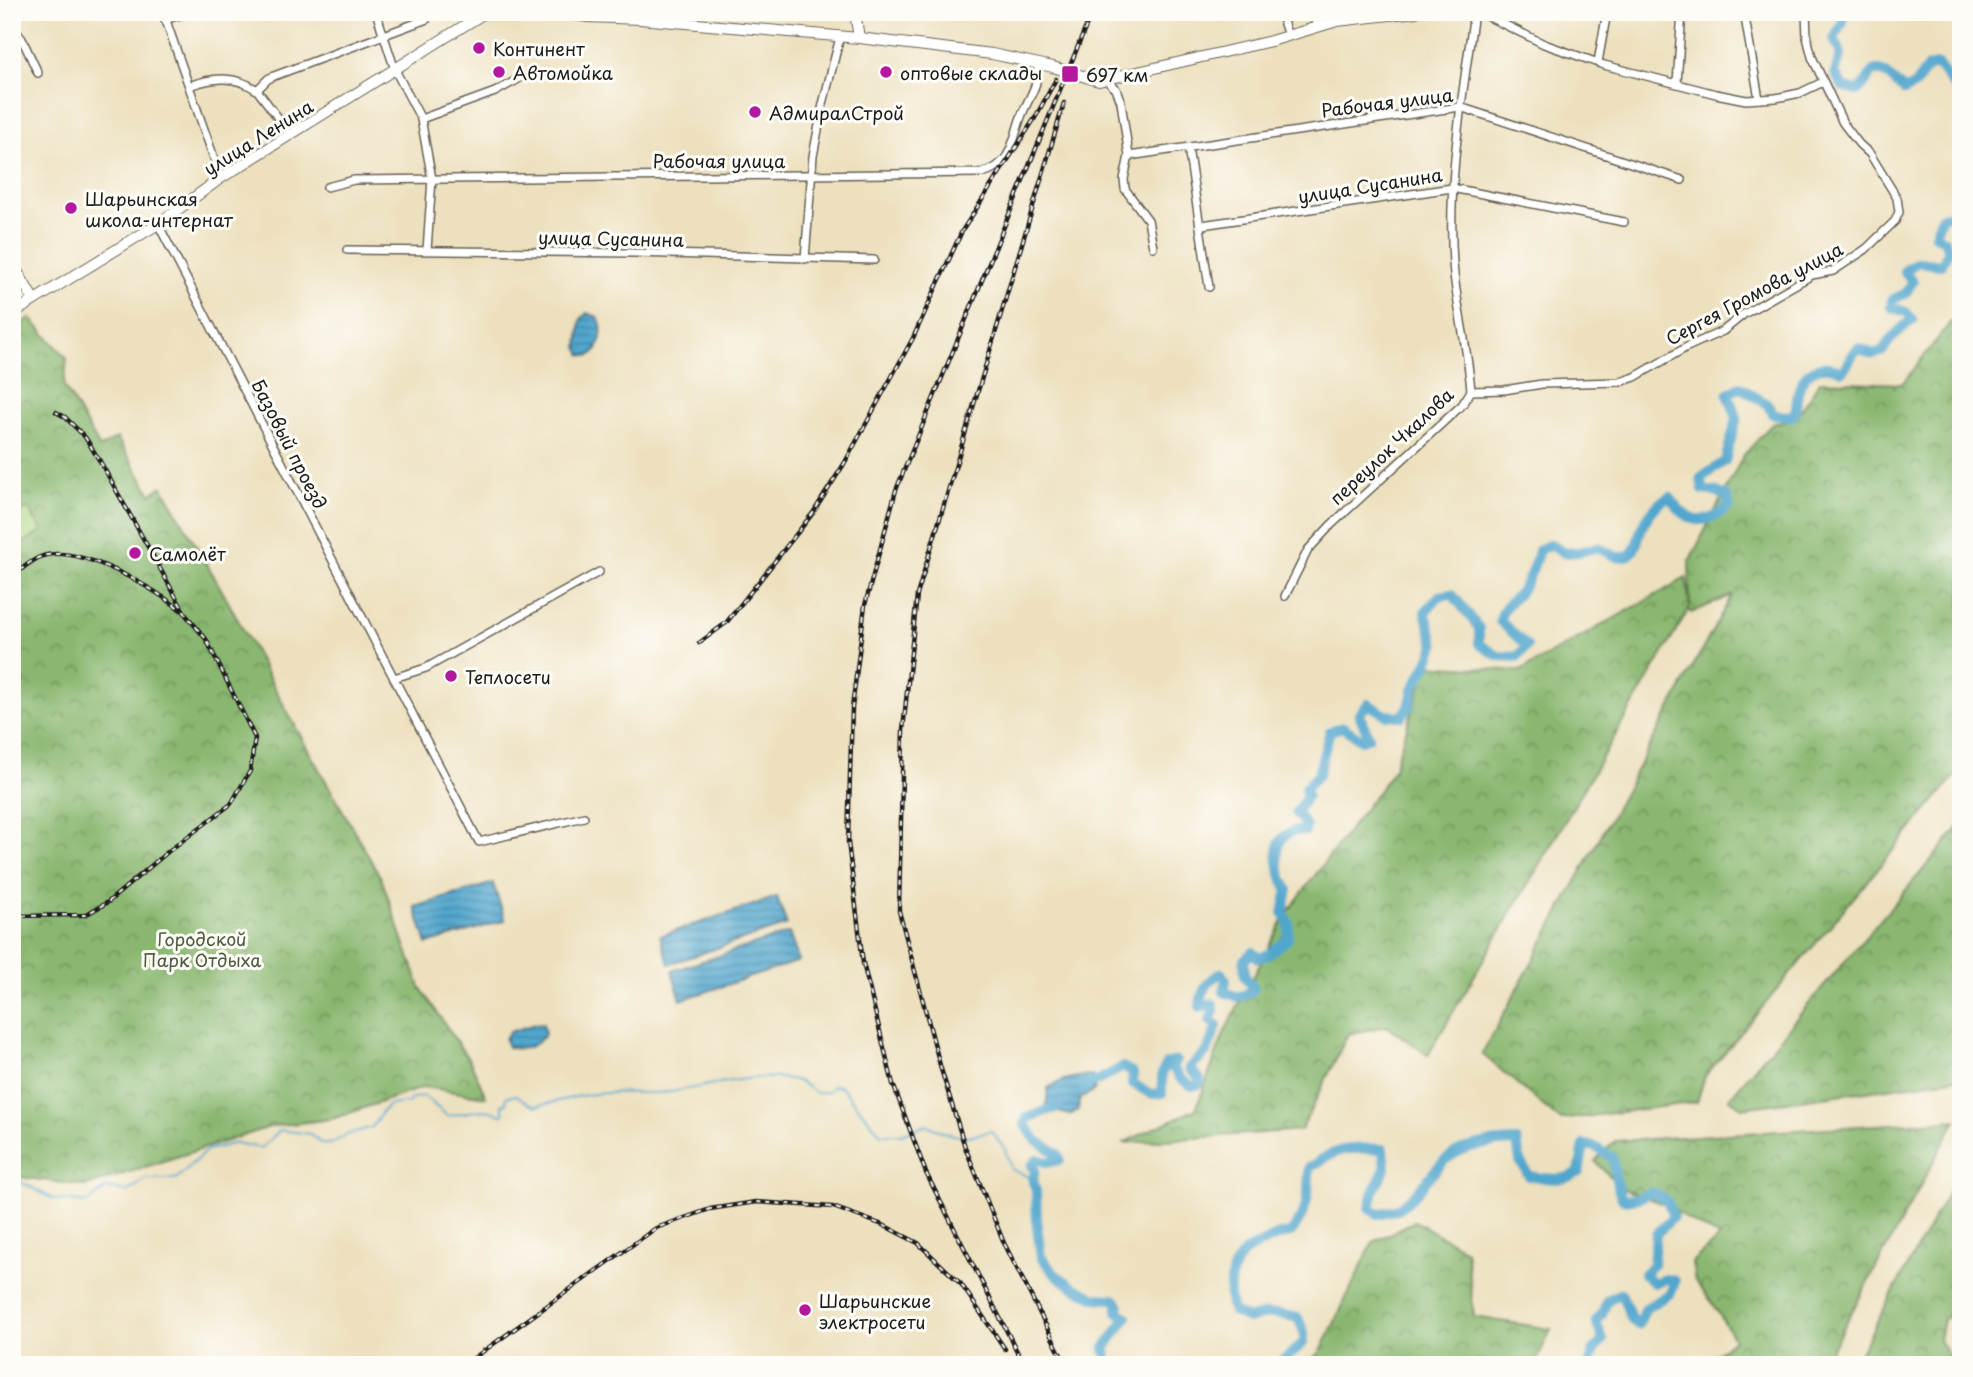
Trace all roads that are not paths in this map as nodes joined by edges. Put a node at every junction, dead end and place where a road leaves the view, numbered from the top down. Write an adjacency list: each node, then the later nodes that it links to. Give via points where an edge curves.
1 (188, 12): 15 (street)
2 (376, 12): 19 (street)
3 (486, 12): 25 (street, улица Ленина)
4 (552, 12): 21 (street)
5 (855, 12): 22 (street)
6 (1280, 12): 20 (street)
7 (1314, 12): 18 (street)
8 (1416, 12): 14 (street)
9 (1477, 12): 23 (street, via 1544,44); 34 (street, переулок Чкалова)
10 (1607, 12): 23 (street)
11 (1682, 12): 30 (street)
12 (1744, 12): 33 (street)
13 (1806, 12): 29 (street, Сергея Громова улица, via 1807,37)
14 (1385, 14): 18 (street)
15 (164, 16): 31 (street)
16 (427, 19): 19 (street)
17 (12, 26): 26 (street)
18 (1316, 26): 20 (street)
19 (384, 35): 25 (street); 32 (street, via 268,79)
20 (1288, 36): 28 (street)
21 (840, 37): 22 (street); 39 (street)
22 (859, 38): 24 (street)
23 (1598, 62): 30 (street)
24 (1038, 64): 28 (street); 39 (street, Рабочая улица, via 1037,84 1018,133 1008,155 993,170)
25 (395, 69): 35 (street); 36 (street, улица Ленина)
26 (38, 74)
27 (522, 77): 35 (street)
28 (1106, 80): 38 (street, via 1119,95)
29 (1823, 82): 33 (street, via 1800,93); 57 (street, Сергея Громова улица, via 1843,123 1870,154 1897,198 1895,221 1866,249 1833,271 1812,275 1723,331 1620,383)
30 (1677, 83): 33 (street)
31 (189, 86): 32 (street, via 233,79); 40 (street)
32 (257, 90): 36 (street)
33 (1759, 99)
34 (1460, 107): 37 (street, Рабочая улица); 42 (street, Рабочая улица); 44 (street, переулок Чкалова)
35 (421, 119): 41 (street)
36 (289, 136): 40 (street, улица Ленина)
37 (1188, 147): 38 (street, Рабочая улица); 47 (street)
38 (1129, 156): 48 (street, via 1125,189 1148,220)
39 (810, 175): 41 (street, Рабочая улица); 51 (street)
40 (221, 178): 46 (street, улица Ленина)
41 (432, 179): 43 (street, Рабочая улица, via 354,180); 50 (street)
42 (1682, 180)
43 (327, 187)
44 (1452, 188): 45 (street, улица Сусанина); 47 (street, улица Сусанина); 57 (street, переулок Чкалова, via 1453,264)
45 (1624, 222)
46 (158, 224): 55 (street, улица Ленина); 60 (street, Базовый проезд)
47 (1202, 225): 54 (street)
48 (1153, 247)
49 (347, 250): 50 (street, улица Сусанина)
50 (427, 250): 51 (street, улица Сусанина)
51 (805, 259): 52 (street, улица Сусанина)
52 (874, 260)
53 (12, 263): 55 (street)
54 (1209, 287)
55 (34, 300): 56 (street, улица Ленина)
56 (12, 314)
57 (1471, 391): 59 (street, переулок Чкалова, via 1462,405 1316,542)
58 (599, 572): 60 (street, via 426,668)
59 (1285, 596)
60 (394, 678): 61 (street, Базовый проезд, via 479,842)
61 (584, 817)

